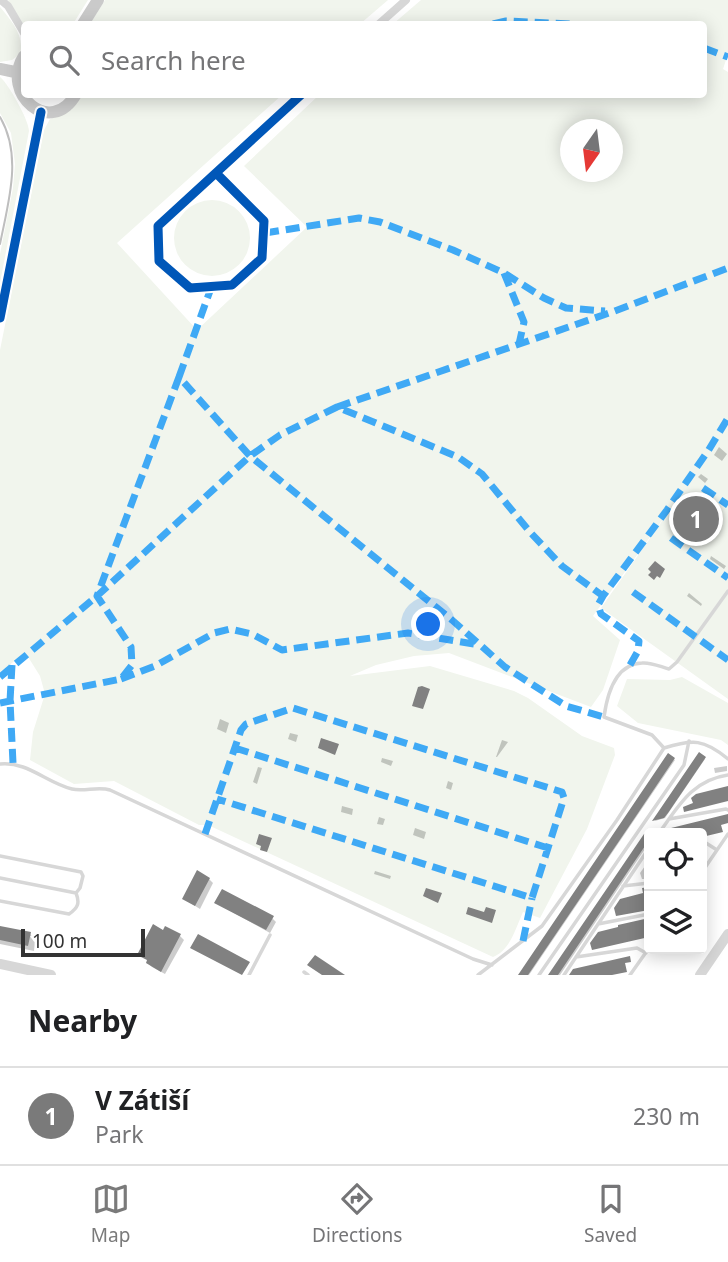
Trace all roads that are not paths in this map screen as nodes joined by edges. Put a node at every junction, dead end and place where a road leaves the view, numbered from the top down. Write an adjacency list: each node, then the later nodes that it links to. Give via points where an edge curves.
1 (1, 0): 6 (street)
2 (97, 0): 4 (main road)
3 (406, 0): 5 (street)
4 (85, 21)
5 (382, 21)
6 (21, 28)
7 (21, 61): 9 (main road)
8 (0, 69): 9 (main road)
9 (15, 72): 12 (main road, via 19,98)
10 (73, 98): 12 (main road, via 59,110)
11 (298, 98): 13 (street)
12 (41, 112): 14 (street)
13 (216, 173): 13 (street, via 158,226 159,261 190,288 232,285 262,258 264,221)
14 (0, 318)
15 (728, 591): 17 (lane, via 677,662 669,669 644,662 630,665 620,672 606,702 604,717 652,735)
16 (689, 741): 17 (lane); 18 (lane, via 704,743); 47 (lane, via 684,765)
17 (664, 748): 43 (lane, via 542,926)
18 (728, 759)
19 (0, 764): 43 (lane, via 13,763 74,790 110,790)
20 (728, 775): 22 (lane, via 689,792)
21 (728, 810): 22 (lane)
22 (669, 819): 23 (lane)
23 (663, 828)
24 (728, 834): 26 (lane)
25 (707, 844): 26 (lane)
26 (717, 850): 29 (lane)
27 (0, 856): 33 (lane, via 81,872 83,881)
28 (644, 856): 32 (lane)
29 (707, 865)
30 (0, 878): 33 (lane)
31 (644, 884): 32 (lane)
32 (623, 886): 36 (lane)
33 (76, 893): 34 (lane, via 78,903 69,914)
34 (0, 901)
35 (644, 915): 36 (lane)
36 (598, 924): 41 (lane)
37 (728, 934): 50 (street)
38 (270, 935): 45 (lane)
39 (644, 952): 41 (lane, via 638,948)
40 (645, 954): 49 (lane)
41 (576, 957): 48 (lane)
42 (0, 964): 44 (street)
43 (492, 965): 46 (lane)
44 (51, 975)
45 (249, 975)
46 (478, 975)
47 (539, 975)
48 (564, 975)
49 (630, 975)
50 (700, 975)

